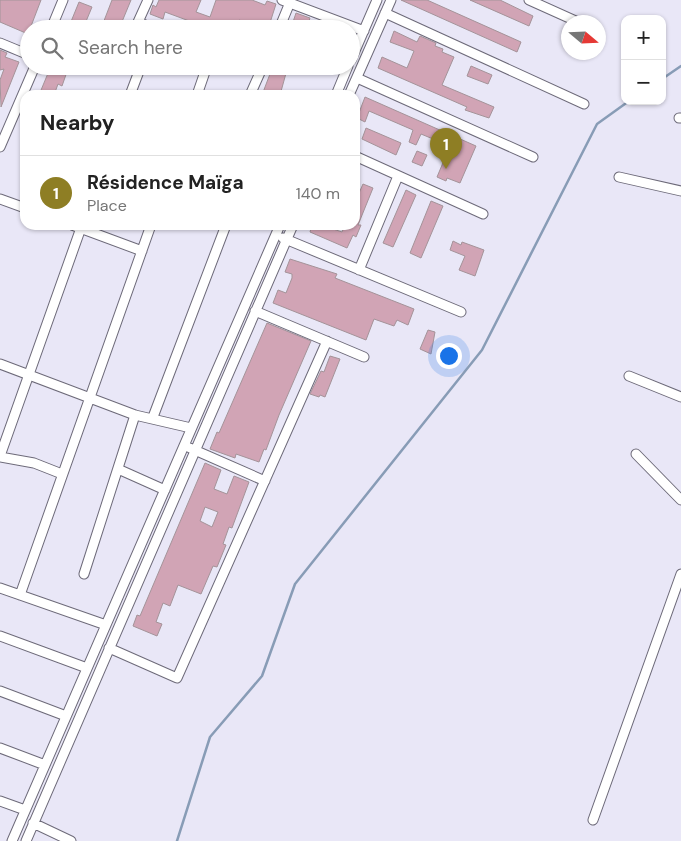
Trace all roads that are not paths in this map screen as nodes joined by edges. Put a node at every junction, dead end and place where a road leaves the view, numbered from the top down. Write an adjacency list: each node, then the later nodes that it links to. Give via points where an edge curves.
1 (63, 0): 9 (street)
2 (148, 0): 10 (street)
3 (377, 0): 14 (street)
4 (391, 0): 7 (street)
5 (529, 0): 8 (street)
6 (288, 1): 11 (street); 12 (street)
7 (385, 13): 18 (street); 33 (street)
8 (562, 15)
9 (55, 20)
10 (139, 20)
11 (282, 20)
12 (336, 20)
13 (360, 29): 14 (street)
14 (364, 31): 15 (street)
15 (360, 40)
16 (0, 43): 17 (street)
17 (20, 51)
18 (360, 69)
19 (30, 75): 26 (street)
20 (138, 75): 27 (street)
21 (205, 75): 28 (street)
22 (259, 75): 29 (street)
23 (344, 75): 30 (street)
24 (357, 75): 25 (street)
25 (356, 78): 31 (street); 36 (street)
26 (23, 90)
27 (132, 90)
28 (199, 90)
29 (252, 90)
30 (338, 90)
31 (351, 90)
32 (20, 95): 34 (street)
33 (584, 104)
34 (4, 126): 35 (street)
35 (0, 147)
36 (533, 157)
37 (360, 158): 38 (street)
38 (398, 176): 43 (street); 53 (street)
39 (619, 177): 40 (street)
40 (681, 191)
41 (0, 199): 42 (street)
42 (20, 206)
43 (483, 214)
44 (77, 230): 59 (street)
45 (88, 230): 52 (street)
46 (149, 230): 52 (street)
47 (224, 230): 64 (street)
48 (278, 230): 50 (street)
49 (291, 230): 51 (street)
50 (276, 234): 51 (street); 65 (street)
51 (287, 239): 53 (street); 54 (street)
52 (142, 251): 62 (street)
53 (359, 270): 55 (street)
54 (255, 311): 56 (street); 67 (street)
55 (460, 312)
56 (327, 341): 57 (street); 72 (street)
57 (364, 357)
58 (0, 364): 59 (street)
59 (27, 374): 62 (street); 69 (street)
60 (629, 376): 61 (street)
61 (681, 397)
62 (90, 398): 63 (street); 71 (street)
63 (134, 415): 64 (street); 70 (street)
64 (154, 417): 65 (street)
65 (191, 428): 66 (street)
66 (184, 445): 67 (street); 73 (street)
67 (195, 450): 72 (street); 81 (street)
68 (636, 454): 74 (street)
69 (0, 456): 71 (street, via 34,463)
70 (118, 469): 73 (street); 75 (street)
71 (62, 474): 78 (street)
72 (265, 481): 81 (street, via 178,678)
73 (165, 490): 79 (street)
74 (681, 500)
75 (84, 574)
76 (681, 574): 89 (street)
77 (0, 588): 78 (street)
78 (20, 595): 79 (street)
79 (106, 625): 82 (street)
80 (0, 636): 82 (street)
81 (109, 648): 90 (street)
82 (87, 668): 84 (street)
83 (0, 691): 84 (street)
84 (66, 716): 86 (street)
85 (0, 748): 86 (street)
86 (45, 765): 88 (street)
87 (0, 801): 88 (street)
88 (25, 810): 91 (street)
89 (593, 820)
90 (33, 823): 92 (street); 93 (street)
91 (12, 841)
92 (26, 841)
93 (71, 841)

